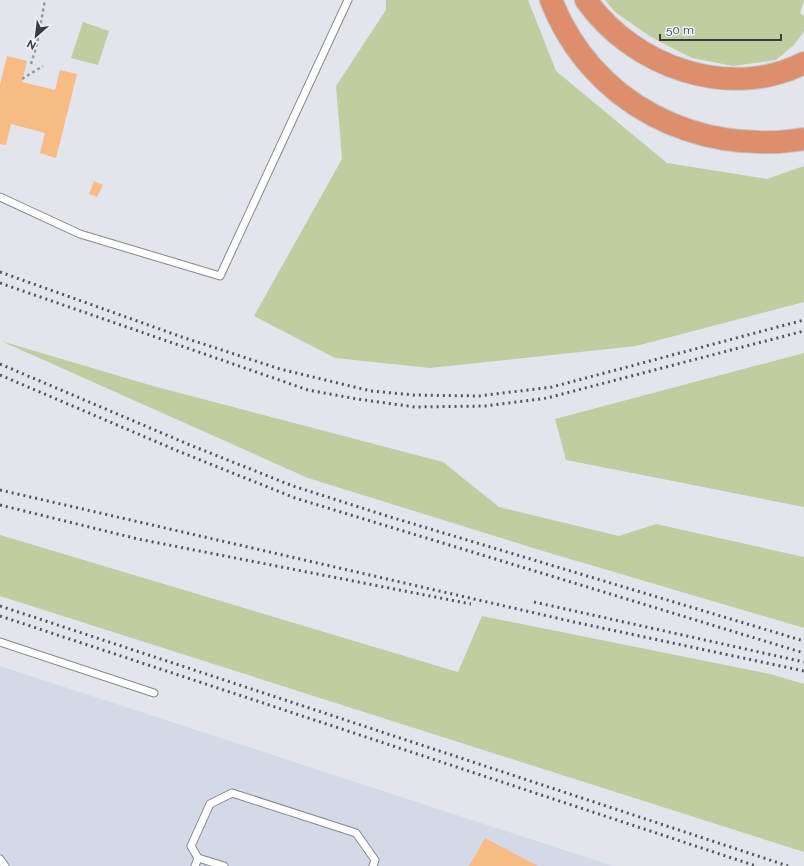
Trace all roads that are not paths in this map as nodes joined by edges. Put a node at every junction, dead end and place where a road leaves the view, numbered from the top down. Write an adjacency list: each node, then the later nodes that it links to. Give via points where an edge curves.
1 (348, 0): 6 (lane, via 220,276 80,234)
2 (551, 0): 5 (highway, via 568,34 592,67 614,88 651,115 678,127 719,139 764,143)
3 (586, 0): 4 (highway, via 602,20 626,40 651,56 691,73 720,79 761,78 784,73)
4 (804, 63)
5 (804, 139)
6 (0, 196)
7 (0, 642): 8 (lane)
8 (154, 693)
9 (198, 858): 12 (lane); 13 (lane); 14 (lane, via 191,846 210,804 232,793 356,833 375,860)
10 (0, 859): 11 (lane)
11 (5, 866)
12 (195, 866)
13 (224, 866)
14 (373, 866)

